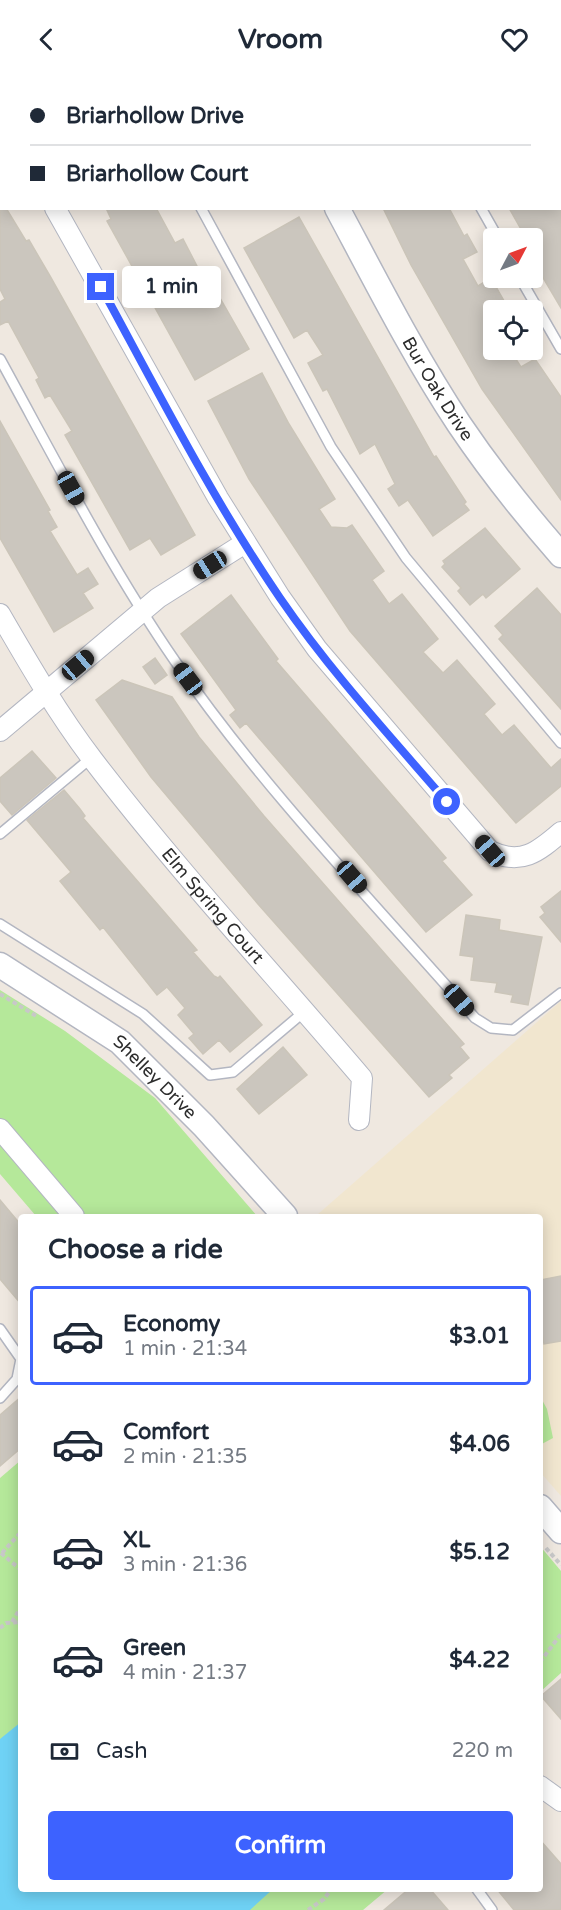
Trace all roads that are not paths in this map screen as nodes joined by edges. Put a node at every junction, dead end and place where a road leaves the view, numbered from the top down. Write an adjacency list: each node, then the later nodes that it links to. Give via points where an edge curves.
1 (56, 210): 9 (street)
2 (202, 210): 15 (lane, via 331,447 400,549)
3 (338, 210): 10 (street, Bur Oak Drive, via 459,424 507,491)
4 (482, 210): 5 (lane)
5 (492, 228)
6 (526, 288): 7 (lane)
7 (561, 349)
8 (0, 359): 11 (lane)
9 (245, 543): 11 (street); 17 (street, via 317,649 490,851 514,859 538,853)
10 (561, 555)
11 (143, 610): 13 (street); 21 (lane, via 175,661 244,754 475,1018 491,1028 513,1030)
12 (0, 614): 13 (street, Elm Spring Court)
13 (46, 692): 14 (street); 16 (street, Elm Spring Court)
14 (0, 731)
15 (561, 743)
16 (92, 758): 18 (lane); 22 (street, Elm Spring Court, via 151,833)
17 (561, 832)
18 (0, 834)
19 (0, 924): 22 (lane, via 143,1014 210,1075 233,1072)
20 (0, 965): 26 (street, Shelley Drive, via 120,1042 204,1126)
21 (561, 993)
22 (305, 1011): 23 (street, Elm Spring Court, via 362,1078)
23 (359, 1120)
24 (0, 1130): 25 (street)
25 (72, 1214)
26 (283, 1214)
27 (0, 1329): 28 (lane)
28 (18, 1355)
29 (18, 1374): 30 (lane)
30 (0, 1398)
31 (543, 1511): 32 (street)
32 (561, 1532)
33 (479, 1892): 34 (lane)
34 (492, 1910)

